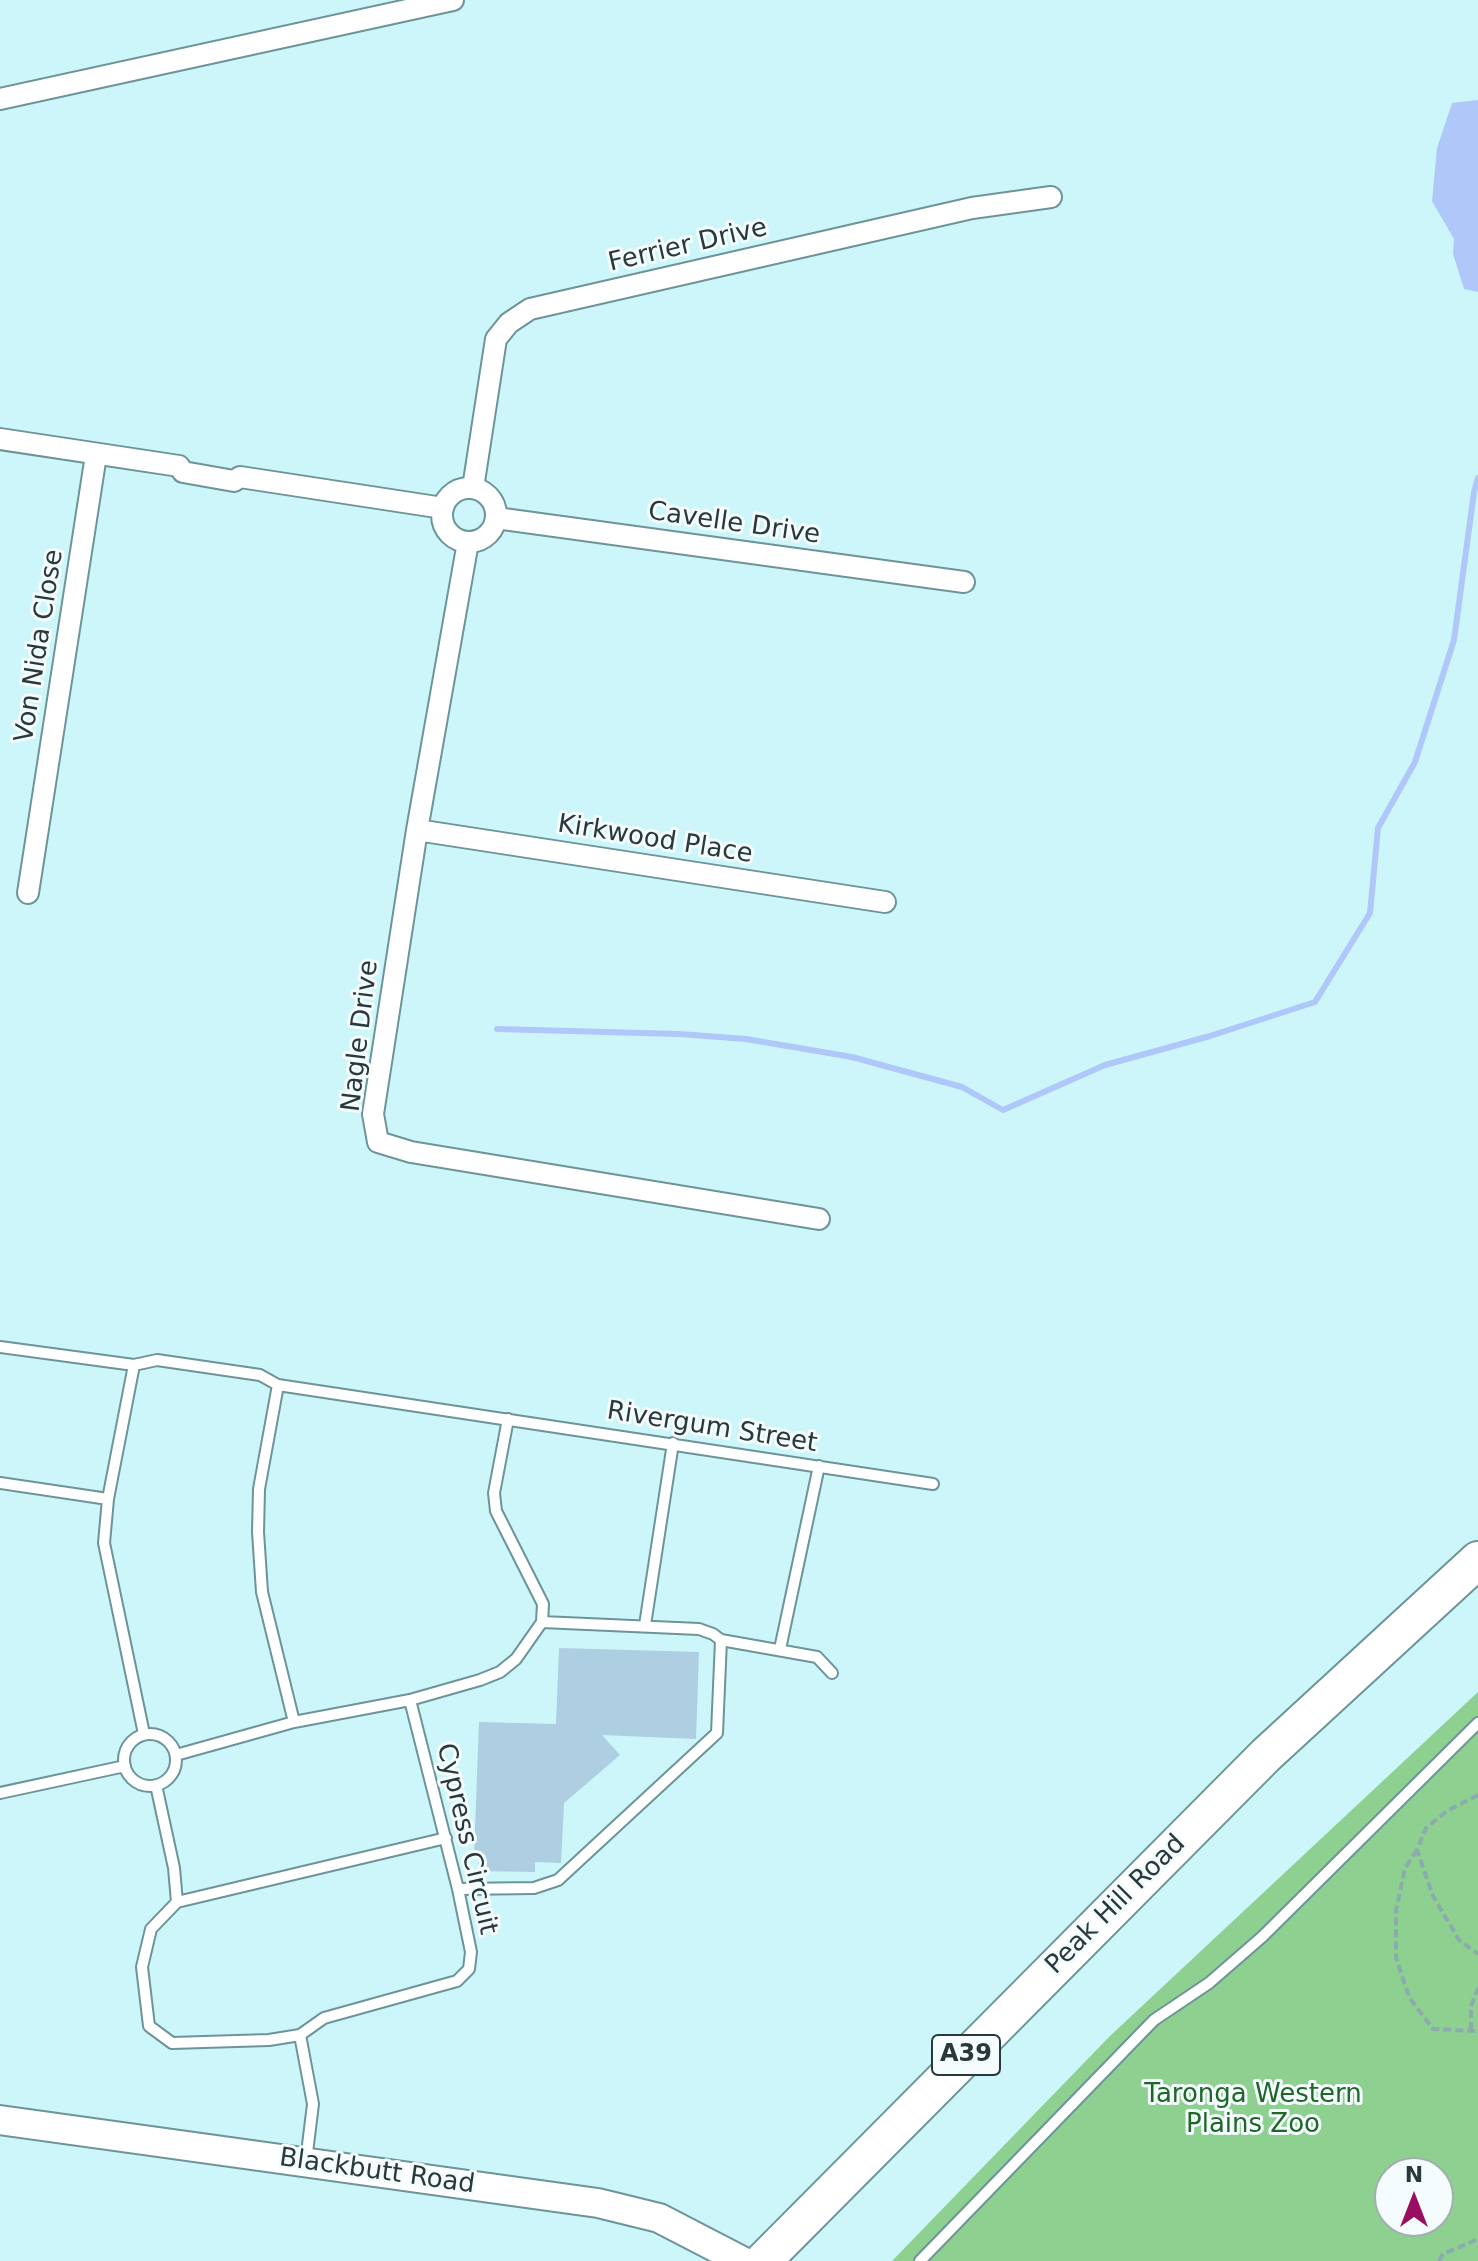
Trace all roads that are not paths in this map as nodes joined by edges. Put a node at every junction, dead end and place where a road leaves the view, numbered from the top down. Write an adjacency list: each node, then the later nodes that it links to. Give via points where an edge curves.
1 (453, 0): 2 (street)
2 (0, 99)
3 (1051, 197): 6 (street, Ferrier Drive, via 972,208 530,309 496,339)
4 (0, 439): 5 (street)
5 (96, 455): 7 (street, via 179,466 183,472 234,481 240,477); 12 (street, Von Nida Close)
6 (473, 488): 7 (street, via 458,490); 8 (street, via 488,495)
7 (443, 508): 9 (street, via 447,531)
8 (496, 518): 9 (street, via 490,533); 10 (street, Cavelle Drive)
9 (468, 542): 11 (street, Nagle Drive)
10 (964, 582)
11 (417, 830): 13 (street, Kirkwood Place); 14 (street, Nagle Drive, via 373,1114 378,1142 411,1152)
12 (28, 893)
13 (885, 902)
14 (819, 1219)
15 (0, 1347): 16 (lane, Rivergum Street)
16 (134, 1365): 17 (lane, Rivergum Street, via 157,1360 186,1364 260,1375); 23 (lane)
17 (278, 1385): 18 (lane, Rivergum Street); 31 (lane, via 259,1489 258,1532 262,1592)
18 (508, 1419): 19 (lane, Rivergum Street); 25 (lane, via 494,1493 496,1511 543,1604)
19 (673, 1443): 20 (lane, Rivergum Street); 26 (lane)
20 (819, 1466): 22 (lane, Rivergum Street); 28 (lane)
21 (0, 1483): 23 (lane)
22 (933, 1484)
23 (108, 1499): 33 (lane, via 106,1561)
24 (1478, 1560): 45 (highway, Peak Hill Road / A39, via 1266,1755)
25 (542, 1622): 26 (lane); 30 (lane, via 500,1672)
26 (645, 1625): 27 (lane, via 699,1629)
27 (721, 1640): 28 (lane); 39 (lane, via 717,1733 558,1880 534,1888)
28 (780, 1649): 29 (lane, via 817,1657)
29 (832, 1673)
30 (410, 1700): 31 (lane); 38 (lane, Cypress Circuit)
31 (294, 1722): 34 (lane)
32 (1478, 1723): 46 (lane, via 1262,1937 1209,1983 1154,2020)
33 (144, 1734): 34 (lane, via 168,1740); 35 (lane, via 126,1750)
34 (176, 1755): 36 (lane, via 174,1771)
35 (125, 1766): 36 (lane, via 140,1784); 37 (lane)
36 (156, 1785): 40 (lane)
37 (0, 1793)
38 (446, 1838): 39 (lane, Cypress Circuit); 40 (lane)
39 (458, 1889): 41 (lane, Cypress Circuit, via 471,1952 469,1969 457,1981 324,2018)
40 (177, 1902): 41 (lane, Cypress Circuit, via 151,1929 142,1967 149,2026 172,2043)
41 (300, 2035): 43 (lane, via 313,2104)
42 (0, 2120): 43 (street, Blackbutt Road)
43 (306, 2163): 44 (street, Blackbutt Road, via 598,2203 659,2218)
44 (742, 2261)
45 (763, 2261)
46 (920, 2261)

